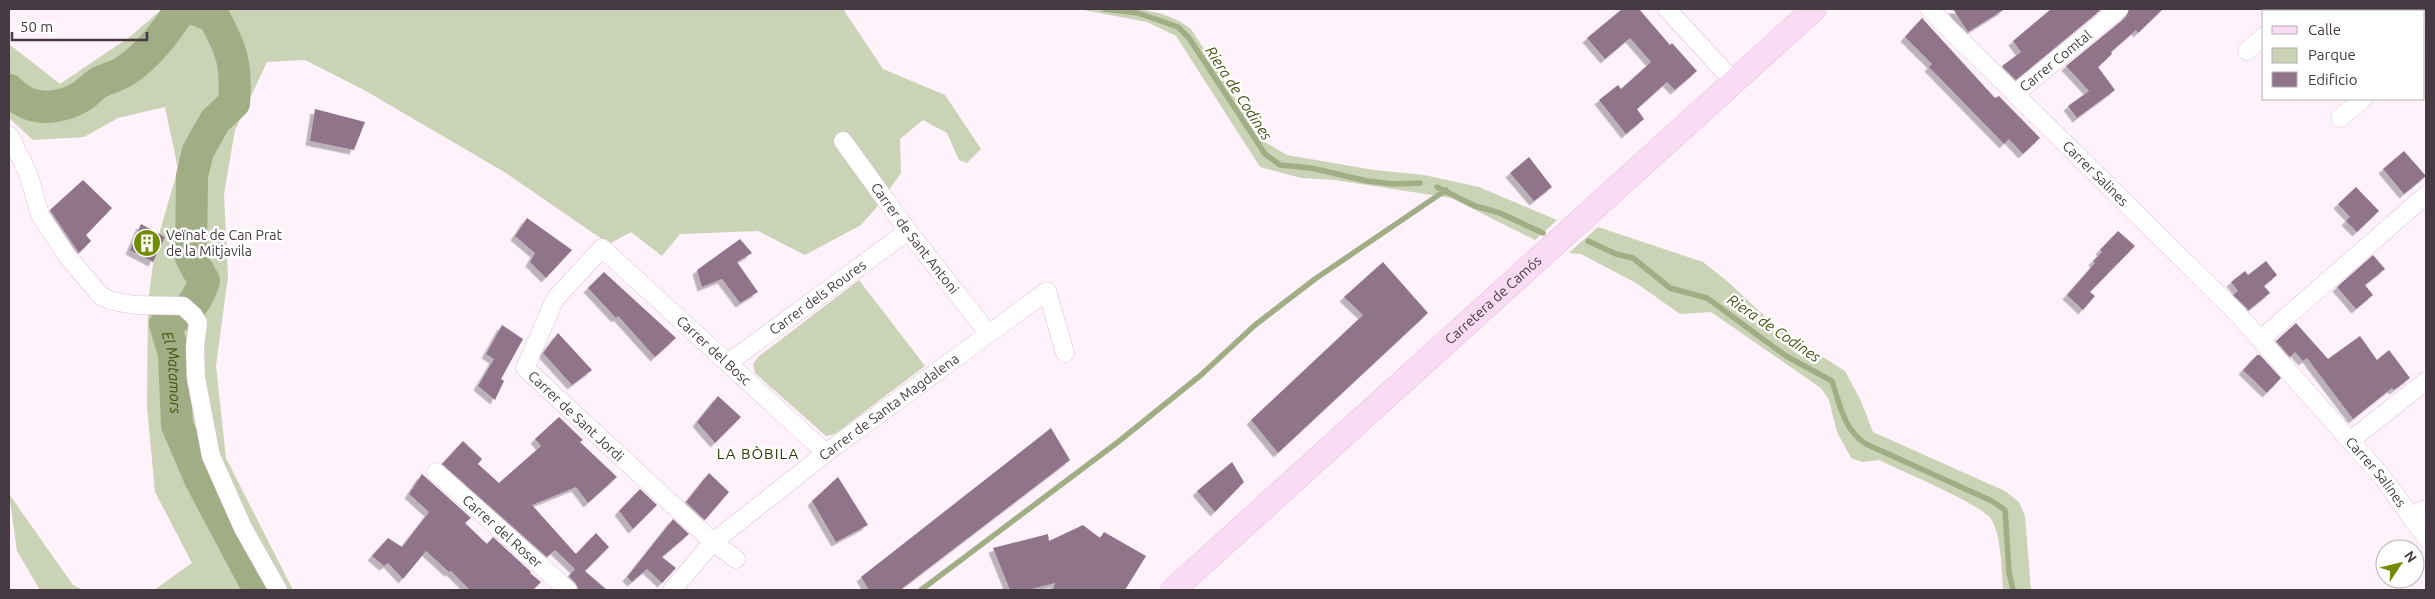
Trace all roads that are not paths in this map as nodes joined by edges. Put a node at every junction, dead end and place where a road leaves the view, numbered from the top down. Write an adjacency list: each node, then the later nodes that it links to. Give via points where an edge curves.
1 (1667, 9): 7 (street)
2 (1814, 9): 7 (street, Carretera de Camós)
3 (1929, 9): 8 (street, Carrer Salines)
4 (2118, 9): 8 (street, Carrer Comtal)
5 (2262, 38): 6 (street)
6 (2247, 51)
7 (1735, 83): 31 (street, Carretera de Camós)
8 (2016, 93): 17 (street, Carrer Salines)
9 (2362, 100): 10 (street)
10 (2340, 118)
11 (9, 135): 28 (street, via 28,173 40,215 68,257 101,296 135,305 188,311 198,323 196,378 211,456 243,528)
12 (843, 141): 14 (street, Carrer de Sant Antoni)
13 (2426, 195): 17 (street)
14 (908, 231): 16 (street, Carrer de Sant Antoni); 19 (street, Carrer dels Roures)
15 (602, 248): 19 (street, Carrer del Bosc); 26 (street, Carrer de Sant Jordi, via 555,299 525,368)
16 (988, 334): 18 (street, Carrer de Santa Magdalena, via 1047,292); 22 (street, Carrer de Santa Magdalena)
17 (2262, 339): 21 (street, Carrer Salines)
18 (1065, 352)
19 (728, 363): 22 (street, Carrer del Bosc)
20 (2426, 382): 21 (street)
21 (2351, 440): 24 (street, Carrer Salines)
22 (826, 453): 26 (street, Carrer de Santa Magdalena)
23 (436, 472): 29 (street, Carrer del Roser)
24 (2419, 512): 25 (street, Carrer Salines)
25 (2426, 538)
26 (713, 542): 27 (street, Carrer de Sant Jordi); 30 (street, Carrer de Santa Magdalena)
27 (736, 559)
28 (278, 590)
29 (568, 590)
30 (672, 590)
31 (1173, 590)

